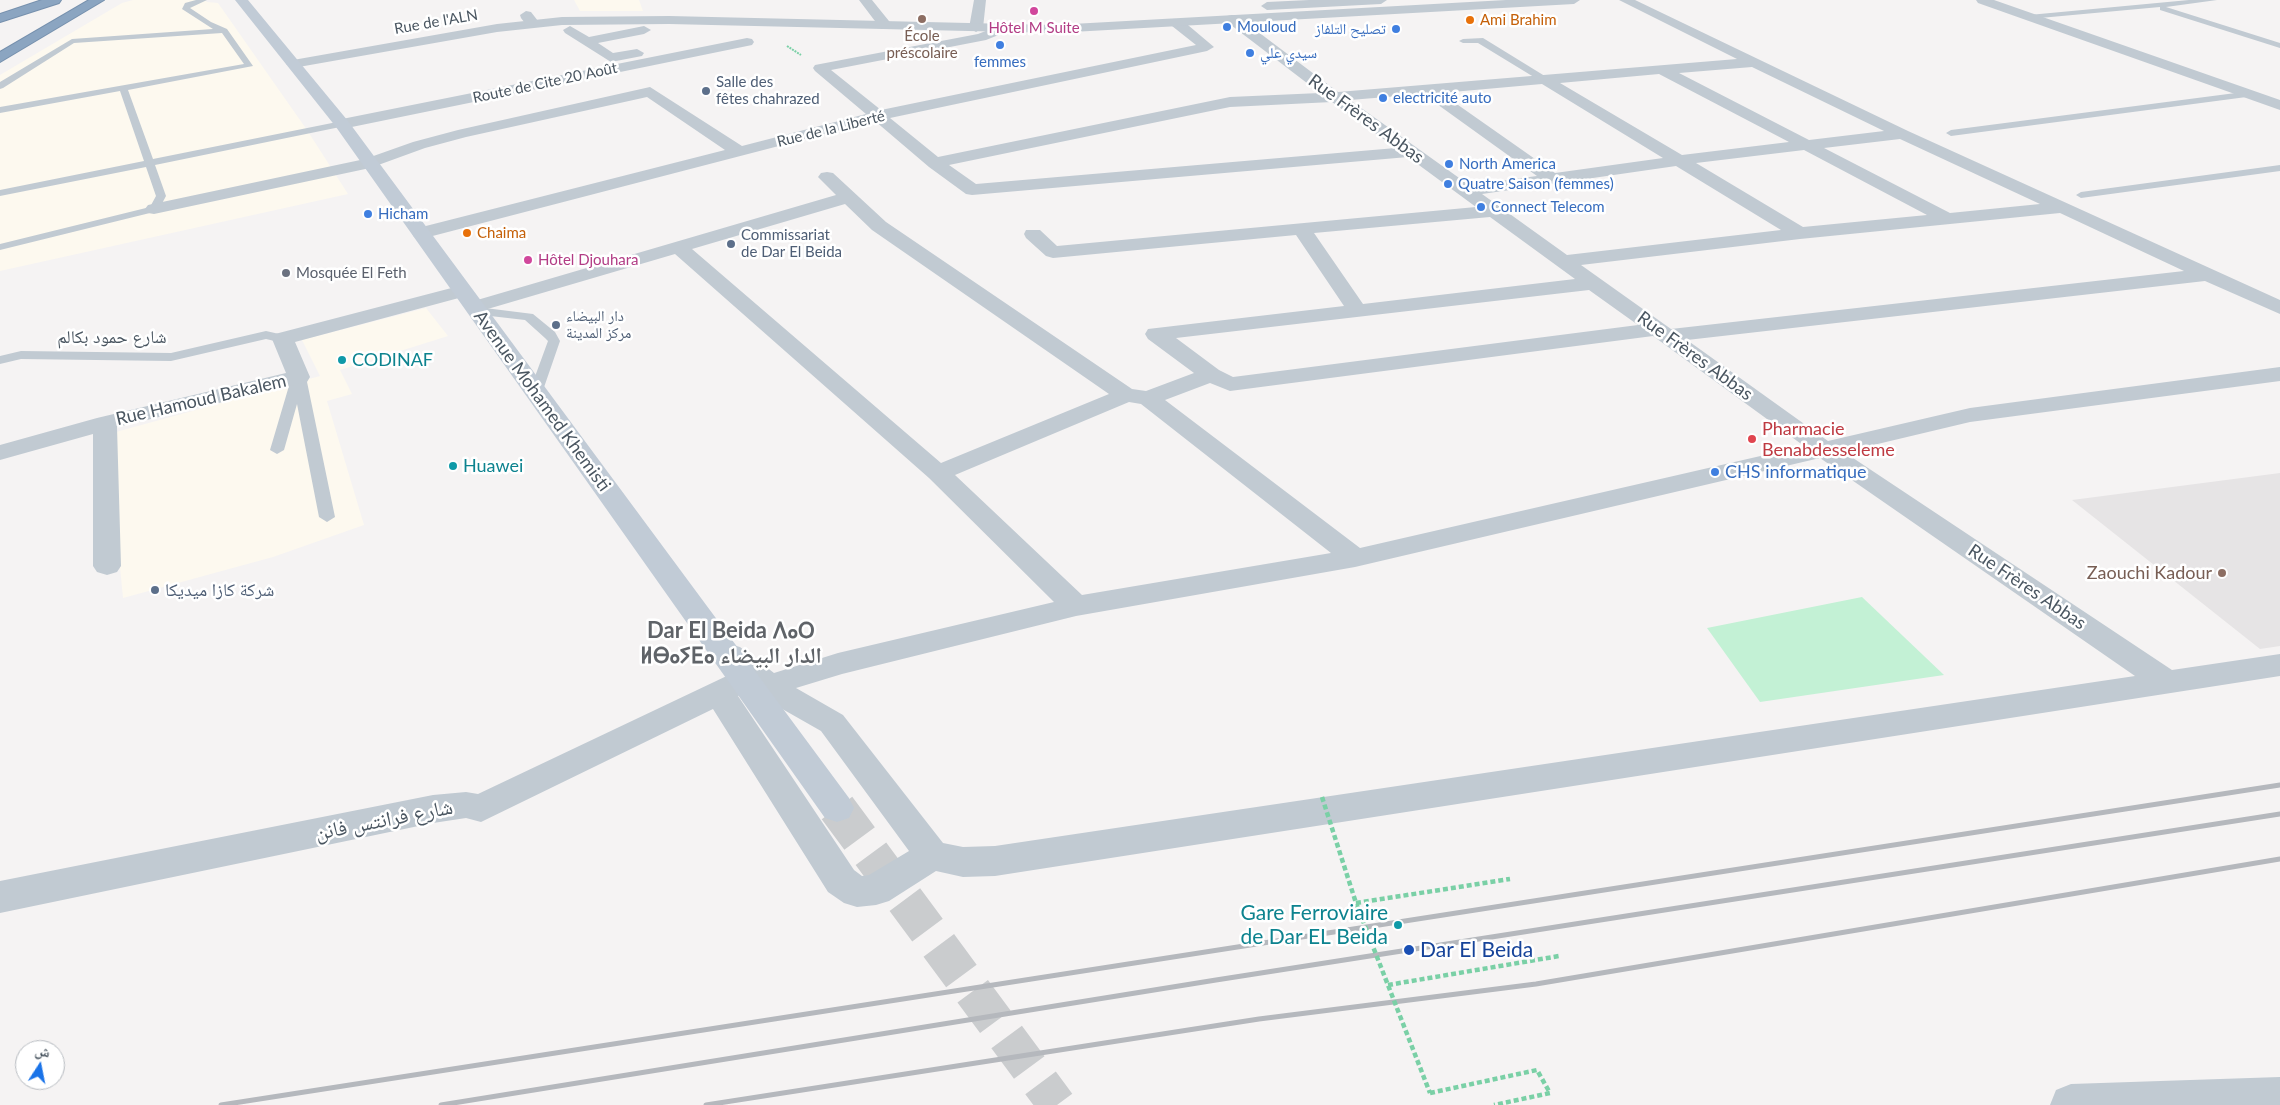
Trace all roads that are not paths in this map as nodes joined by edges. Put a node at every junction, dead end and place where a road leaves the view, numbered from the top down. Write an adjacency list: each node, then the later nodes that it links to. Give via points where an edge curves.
1 (55, 0): 16 (highway)
2 (66, 0): 25 (highway)
3 (98, 0): 22 (highway)
4 (114, 0): 22 (highway)
5 (203, 0): 30 (lane, via 188,5 186,9)
6 (241, 0): 39 (main road, Avenue Mohamed Khemisti)
7 (865, 0): 24 (street)
8 (980, 0): 26 (street)
9 (1372, 0): 14 (street); 17 (street)
10 (1574, 0): 14 (street, Rue de l'ALN)
11 (1626, 0): 38 (street)
12 (1982, 0): 18 (street)
13 (2213, 0): 15 (lane)
14 (1382, 5): 17 (street, Rue de l'ALN)
15 (2156, 6): 18 (lane); 34 (lane)
16 (35, 8): 19 (highway); 23 (highway)
17 (1266, 8): 20 (street, Rue de l'ALN)
18 (2029, 16): 46 (street)
19 (0, 18)
20 (1232, 19): 21 (street, Rue de l'ALN); 47 (street, Rue Frères Abbas, via 1250,42)
21 (1177, 23): 27 (street, Rue de l'ALN); 35 (street)
22 (59, 24): 36 (highway)
23 (0, 26)
24 (886, 26): 26 (street, Rue de l'ALN); 39 (street, Rue de l'ALN, via 530,19)
25 (14, 28)
26 (976, 28): 27 (street, Rue de l'ALN)
27 (1001, 29): 50 (street, via 981,37 820,68)
28 (570, 30): 31 (street)
29 (644, 30): 31 (street)
30 (224, 31): 43 (lane, via 72,41); 44 (lane, via 249,66)
31 (587, 41): 37 (street)
32 (1463, 41): 42 (lane, via 1480,40)
33 (1224, 45): 35 (street, Rue de la Liberté)
34 (2280, 46)
35 (1207, 47): 50 (street, Rue de la Liberté)
36 (0, 58)
37 (611, 58): 40 (street); 40 (street, Route de Cite 20 Août, via 723,36 742,42)
38 (1757, 62): 41 (street); 53 (street)
39 (293, 64): 51 (main road, Avenue Mohamed Khemisti)
40 (626, 67): 51 (street, Route de Cite 20 Août)
41 (1662, 70): 42 (street); 54 (street)
42 (1545, 80): 45 (street); 57 (street)
43 (0, 86)
44 (122, 88): 49 (lane); 60 (lane)
45 (1426, 89): 47 (street); 65 (street)
46 (2251, 94): 48 (street); 52 (lane)
47 (1334, 97): 56 (street, Rue Frères Abbas); 59 (street, via 1230,102)
48 (2280, 105)
49 (0, 110)
50 (880, 115): 55 (street, Rue de la Liberté); 59 (street)
51 (342, 124): 58 (main road, Avenue Mohamed Khemisti); 60 (lane)
52 (1951, 133)
53 (1902, 134): 54 (street); 70 (street)
54 (1806, 146): 57 (street); 73 (street)
55 (740, 152): 58 (street, via 650,92 464,133); 75 (street, Rue de la Liberté)
56 (1412, 152): 59 (street, via 972,190); 66 (street, Rue Frères Abbas)
57 (1681, 160): 65 (street); 76 (street)
58 (370, 163): 71 (street); 75 (main road, Avenue Mohamed Khemisti)
59 (935, 163)
60 (150, 164): 67 (lane); 71 (lane, via 161,196)
61 (2280, 168): 62 (lane)
62 (2268, 169): 63 (lane); 68 (lane)
63 (2280, 174)
64 (827, 177): 69 (street)
65 (1551, 178): 66 (street)
66 (1468, 191): 72 (street, Rue Frères Abbas)
67 (0, 193)
68 (2081, 195)
69 (849, 197): 79 (street); 93 (street, via 879,226)
70 (2060, 208): 73 (street); 81 (street)
71 (154, 209): 78 (lane)
72 (1495, 211): 74 (street); 80 (street, Rue Frères Abbas)
73 (1948, 219): 76 (street)
74 (1302, 230): 77 (street, via 1053,252); 85 (street)
75 (421, 233): 83 (main road, Avenue Mohamed Khemisti)
76 (1800, 233): 80 (street)
77 (1033, 234)
78 (0, 247)
79 (679, 248): 83 (street); 98 (street)
80 (1565, 261): 82 (street, Rue Frères Abbas)
81 (2205, 275): 84 (street); 86 (street)
82 (1594, 283): 85 (street); 86 (street, Rue Frères Abbas)
83 (471, 303): 87 (street); 92 (main road, Avenue Mohamed Khemisti); 92 (lane, via 529,317 554,340)
84 (2280, 308)
85 (1357, 310): 90 (street, via 1156,334)
86 (1662, 333): 90 (street, via 1230,384); 96 (street, Rue Frères Abbas)
87 (282, 339): 88 (lane, شارع حمود بكالم, via 266,335 171,357 21,355); 91 (street, Rue Hamoud Bakalem)
88 (0, 360)
89 (2280, 374): 96 (street, شارع فرانتس فانن, via 1970,415)
90 (1211, 375): 93 (street)
91 (299, 377): 94 (street, Rue Hamoud Bakalem); 95 (lane); 99 (lane)
92 (536, 393): 103 (main road, Avenue Mohamed Khemisti)
93 (1137, 397): 98 (street); 100 (street)
94 (105, 423): 97 (street, Rue Hamoud Bakalem); 101 (street)
95 (277, 450)
96 (1825, 450): 100 (street, شارع فرانتس فانن); 105 (street, Rue Frères Abbas)
97 (0, 453)
98 (938, 473): 102 (street)
99 (327, 517)
100 (1355, 558): 102 (street, شارع فرانتس فانن)
101 (107, 566)
102 (1076, 606): 106 (street, شارع فرانتس فانن)
103 (720, 647): 106 (street)
104 (2280, 665): 105 (street)
105 (2165, 681): 108 (street, via 995,861 963,862)
106 (745, 686): 107 (main road); 108 (street, via 781,694 832,723); 108 (street, via 840,881 857,892 876,890); 109 (street, شارع فرانتس فانن, via 480,808 466,805 433,809)
107 (837, 808)
108 (932, 855)
109 (0, 897)
110 (2280, 1097): 111 (street)
111 (2072, 1105)

